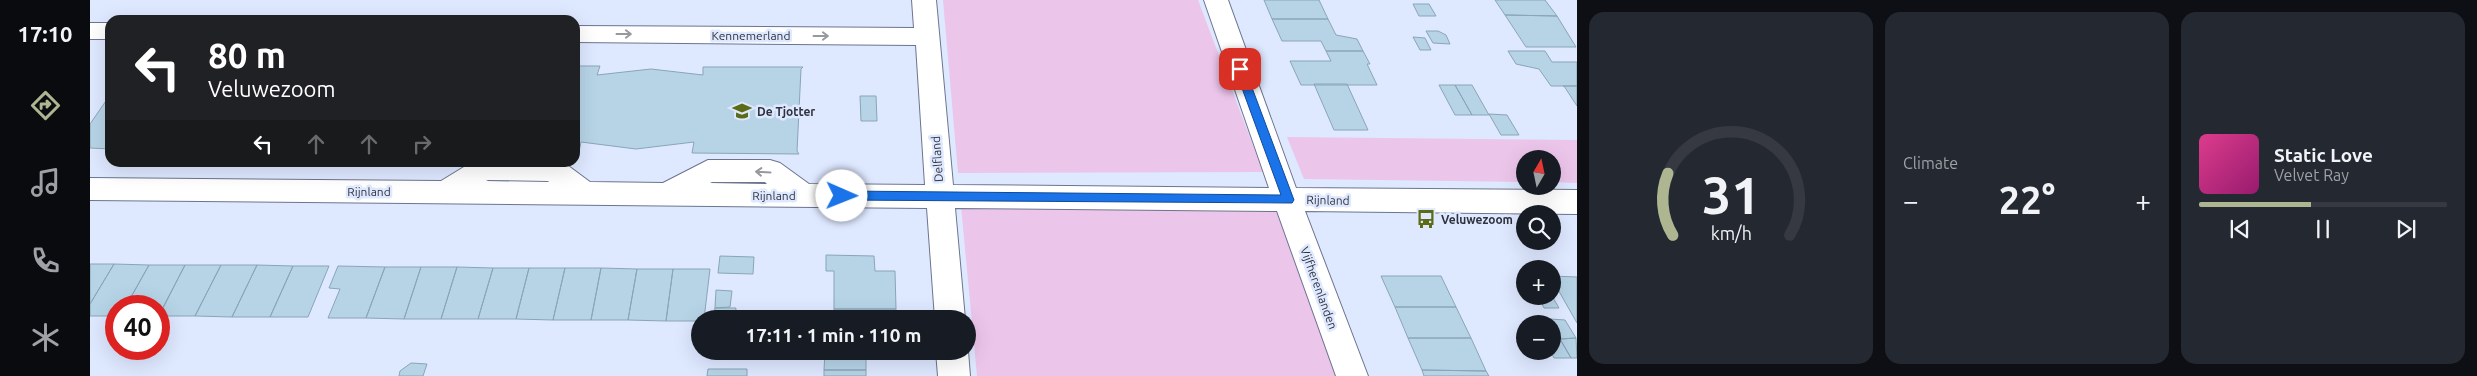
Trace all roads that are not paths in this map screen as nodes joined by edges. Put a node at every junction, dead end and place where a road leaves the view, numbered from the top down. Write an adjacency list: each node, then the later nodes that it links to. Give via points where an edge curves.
1 (924, 0): 6 (street, Delfland)
2 (1216, 0): 9 (street)
3 (90, 31): 4 (street)
4 (105, 31)
5 (580, 34): 6 (street, Kennemerland, one-way to 6)
6 (927, 37): 8 (street, Delfland)
7 (90, 189): 8 (street, Rijnland)
8 (940, 197): 9 (street, Rijnland); 11 (street, Delfland)
9 (1288, 200): 10 (street, Rijnland); 14 (street, Vijfherenlanden)
10 (1577, 202)
11 (949, 310)
12 (953, 360): 13 (street)
13 (954, 376)
14 (1352, 376)

